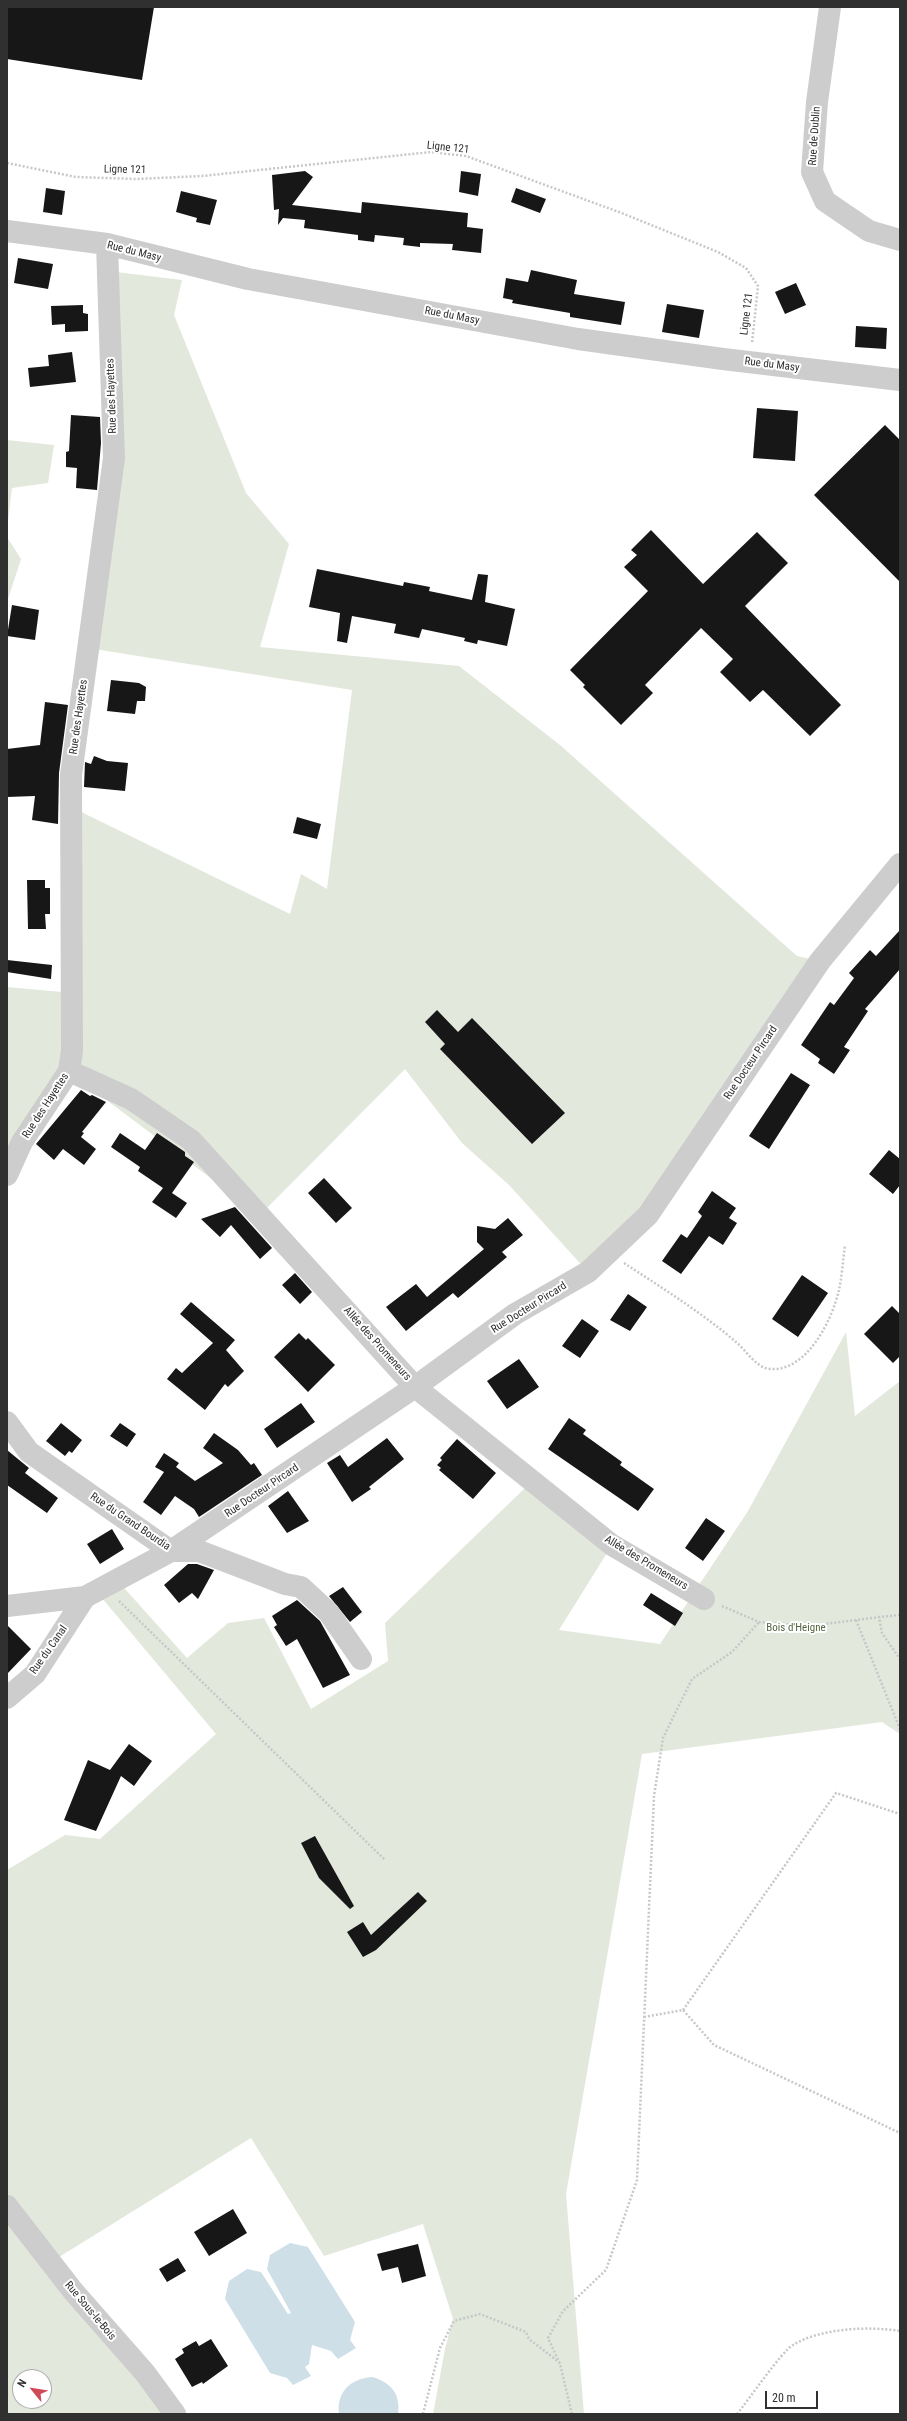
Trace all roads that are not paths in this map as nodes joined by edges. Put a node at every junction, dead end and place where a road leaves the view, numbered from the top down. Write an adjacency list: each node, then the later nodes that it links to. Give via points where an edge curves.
1 (830, 7): 3 (street, Rue de Dublin, via 817,102 812,172 825,201 869,231)
2 (7, 231): 4 (street, Rue du Masy)
3 (900, 240)
4 (107, 244): 5 (street, Rue du Masy, via 248,279 578,339); 7 (street, Rue des Hayettes, via 114,458 71,775 72,1051)
5 (900, 380)
6 (900, 864): 9 (street, Rue Docteur Pircard, via 820,961 648,1215 588,1272 515,1314)
7 (69, 1072): 8 (street, Rue des Hayettes, via 22,1142); 9 (street, Allée des Promeneurs, via 131,1099 191,1140)
8 (7, 1175)
9 (415, 1387): 11 (street, Rue Docteur Pircard); 13 (street, Allée des Promeneurs, via 612,1545)
10 (7, 1422): 11 (street, Rue du Grand Bourdia, via 29,1452)
11 (170, 1551): 12 (street, Rue Docteur Pircard); 15 (street, Rue du Grand Bourdia, via 199,1552 285,1584 301,1587 329,1613)
12 (85, 1597): 14 (street, Rue Docteur Pircard); 16 (street, Rue du Canal, via 35,1674)
13 (704, 1599)
14 (7, 1606)
15 (361, 1659)
16 (7, 1698)
17 (7, 2206): 18 (street, Rue Sous-le-Bois, via 73,2291 145,2373)
18 (175, 2414)

